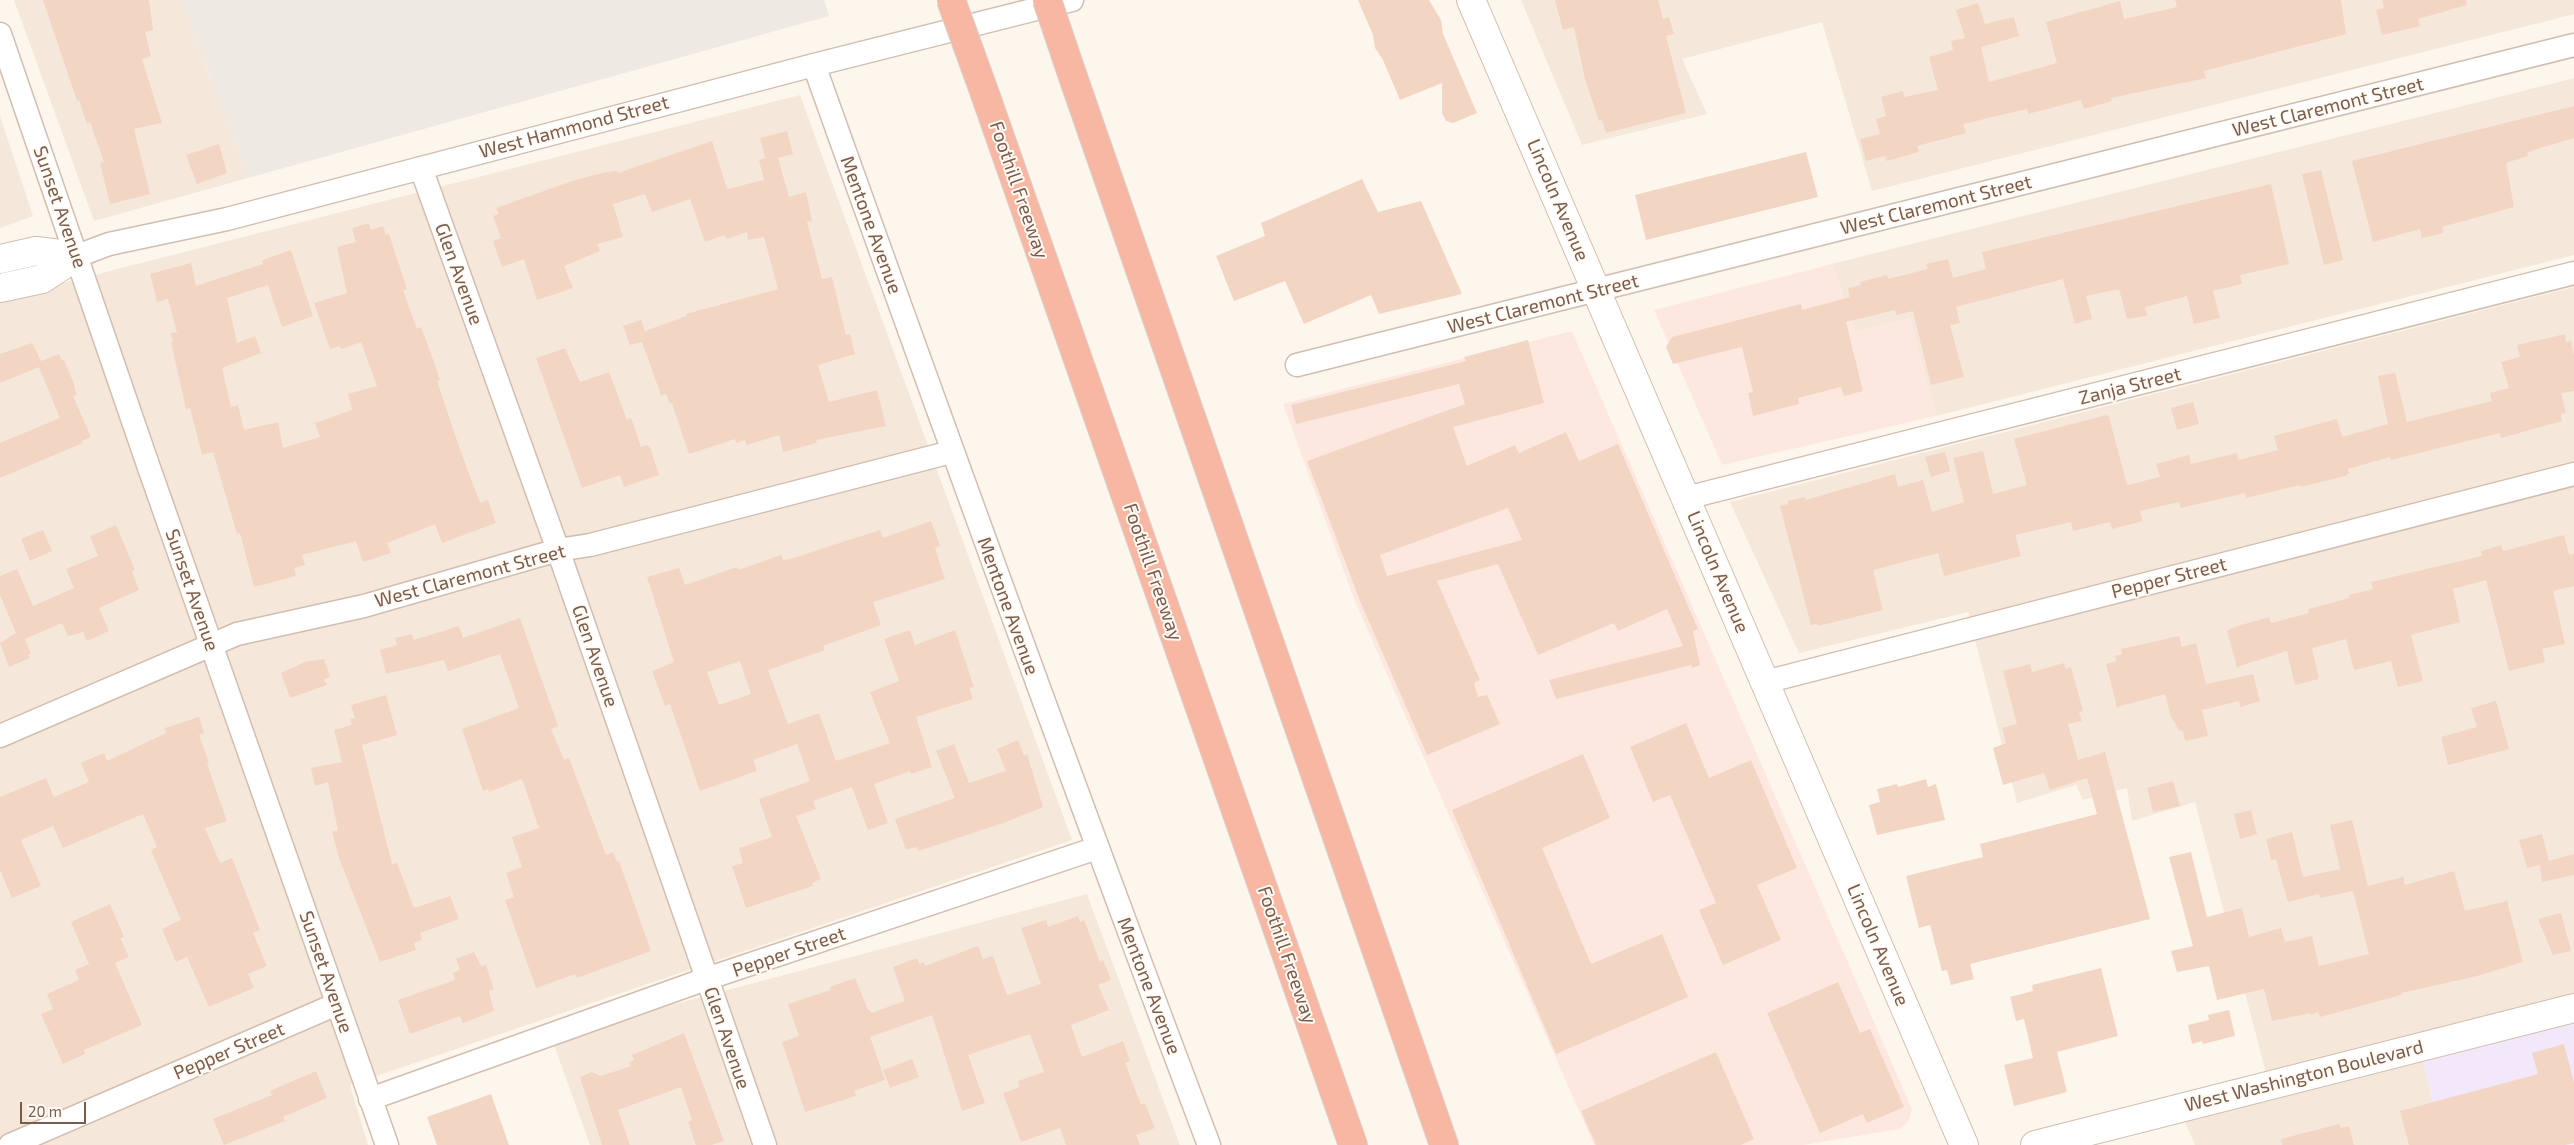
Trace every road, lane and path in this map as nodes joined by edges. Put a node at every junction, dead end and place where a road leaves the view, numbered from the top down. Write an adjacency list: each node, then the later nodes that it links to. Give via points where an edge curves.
1 (951, 0): 31 (highway, Foothill Freeway, bridge)
2 (1047, 0): 32 (highway, bridge)
3 (1072, 0): 7 (street, West Hammond Street)
4 (1471, 0): 13 (main road, Lincoln Avenue)
5 (0, 34): 9 (street, Sunset Avenue)
6 (2574, 45): 13 (street, West Claremont Street)
7 (814, 65): 8 (street, West Hammond Street); 15 (street, Mentone Avenue)
8 (421, 168): 9 (street, West Hammond Street, via 227,219 109,244); 18 (street, Glen Avenue)
9 (77, 256): 10 (main road, West Hammond Street, via 36,250); 12 (main road, West Hammond Street, via 42,279); 19 (street, Sunset Avenue)
10 (0, 259)
11 (2574, 273): 17 (street, Zanja Street)
12 (0, 288)
13 (1596, 290): 14 (street, West Claremont Street); 17 (main road, Lincoln Avenue)
14 (1297, 365)
15 (951, 452): 18 (street, West Claremont Street, via 590,545); 22 (street, Mentone Avenue)
16 (2574, 474): 20 (street, Pepper Street)
17 (1686, 498): 20 (main road, Lincoln Avenue)
18 (558, 550): 19 (street, West Claremont Street, via 364,606 237,634); 23 (street, Glen Avenue)
19 (211, 645): 21 (street, West Claremont Street); 24 (street, Sunset Avenue)
20 (1765, 682): 33 (main road, Lincoln Avenue)
21 (0, 736)
22 (1097, 848): 23 (street, Pepper Street); 30 (street, Mentone Avenue)
23 (706, 979): 26 (street, Pepper Street); 29 (street, Glen Avenue)
24 (337, 1004): 26 (street, Sunset Avenue); 27 (street, Pepper Street)
25 (2574, 1008): 34 (main road, West Washington Boulevard)
26 (370, 1099): 28 (street, Sunset Avenue)
27 (10, 1145)
28 (387, 1145)
29 (765, 1145)
30 (1209, 1145)
31 (1353, 1145)
32 (1444, 1145)
33 (1964, 1145)
34 (2035, 1145)

